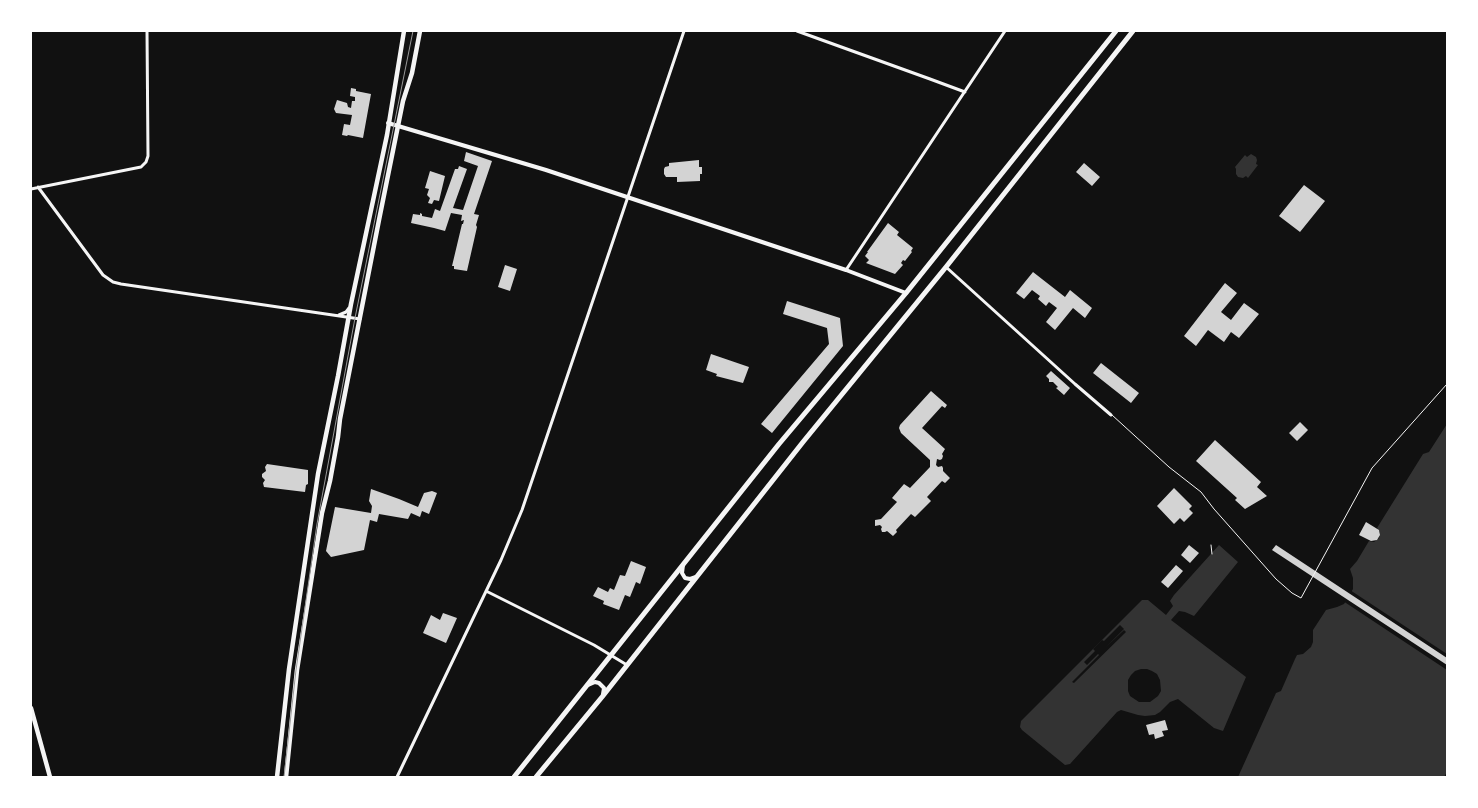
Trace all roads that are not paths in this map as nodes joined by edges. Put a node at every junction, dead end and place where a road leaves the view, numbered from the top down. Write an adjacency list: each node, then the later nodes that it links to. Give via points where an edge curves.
1 (147, 31): 12 (street, via 146,162 141,167)
2 (404, 31): 10 (main road)
3 (420, 31): 11 (main road)
4 (684, 31): 14 (street)
5 (798, 31): 9 (street)
6 (1005, 31): 9 (street)
7 (1116, 31): 17 (main road)
8 (1133, 31): 15 (main road)
9 (964, 92): 16 (street)
10 (388, 123): 11 (street); 18 (main road)
11 (398, 126): 14 (street); 21 (main road)
12 (38, 188): 13 (street); 19 (street, via 103,275 113,282)
13 (31, 189)
14 (628, 197): 16 (street); 26 (street, via 522,510)
15 (946, 267): 23 (street); 25 (main road)
16 (846, 270): 17 (street)
17 (906, 293): 24 (main road)
18 (351, 304): 19 (street); 20 (main road)
19 (338, 316): 20 (street)
20 (349, 317): 21 (street); 33 (main road, via 318,474 289,669)
21 (360, 319): 34 (main road, via 316,551)
22 (1447, 384): 23 (lane, via 1372,468 1301,598 1276,579 1201,492)
23 (1111, 415)
24 (683, 565): 25 (street, via 685,578); 27 (main road)
25 (697, 577): 28 (main road)
26 (486, 591): 27 (street); 35 (street)
27 (611, 655): 28 (street); 29 (main road)
28 (627, 665): 30 (main road)
29 (587, 685): 30 (street, via 599,683 604,688); 36 (main road)
30 (602, 696): 37 (main road)
31 (31, 708): 32 (main road)
32 (50, 777)
33 (277, 777)
34 (286, 777)
35 (397, 777)
36 (514, 777)
37 (536, 777)

